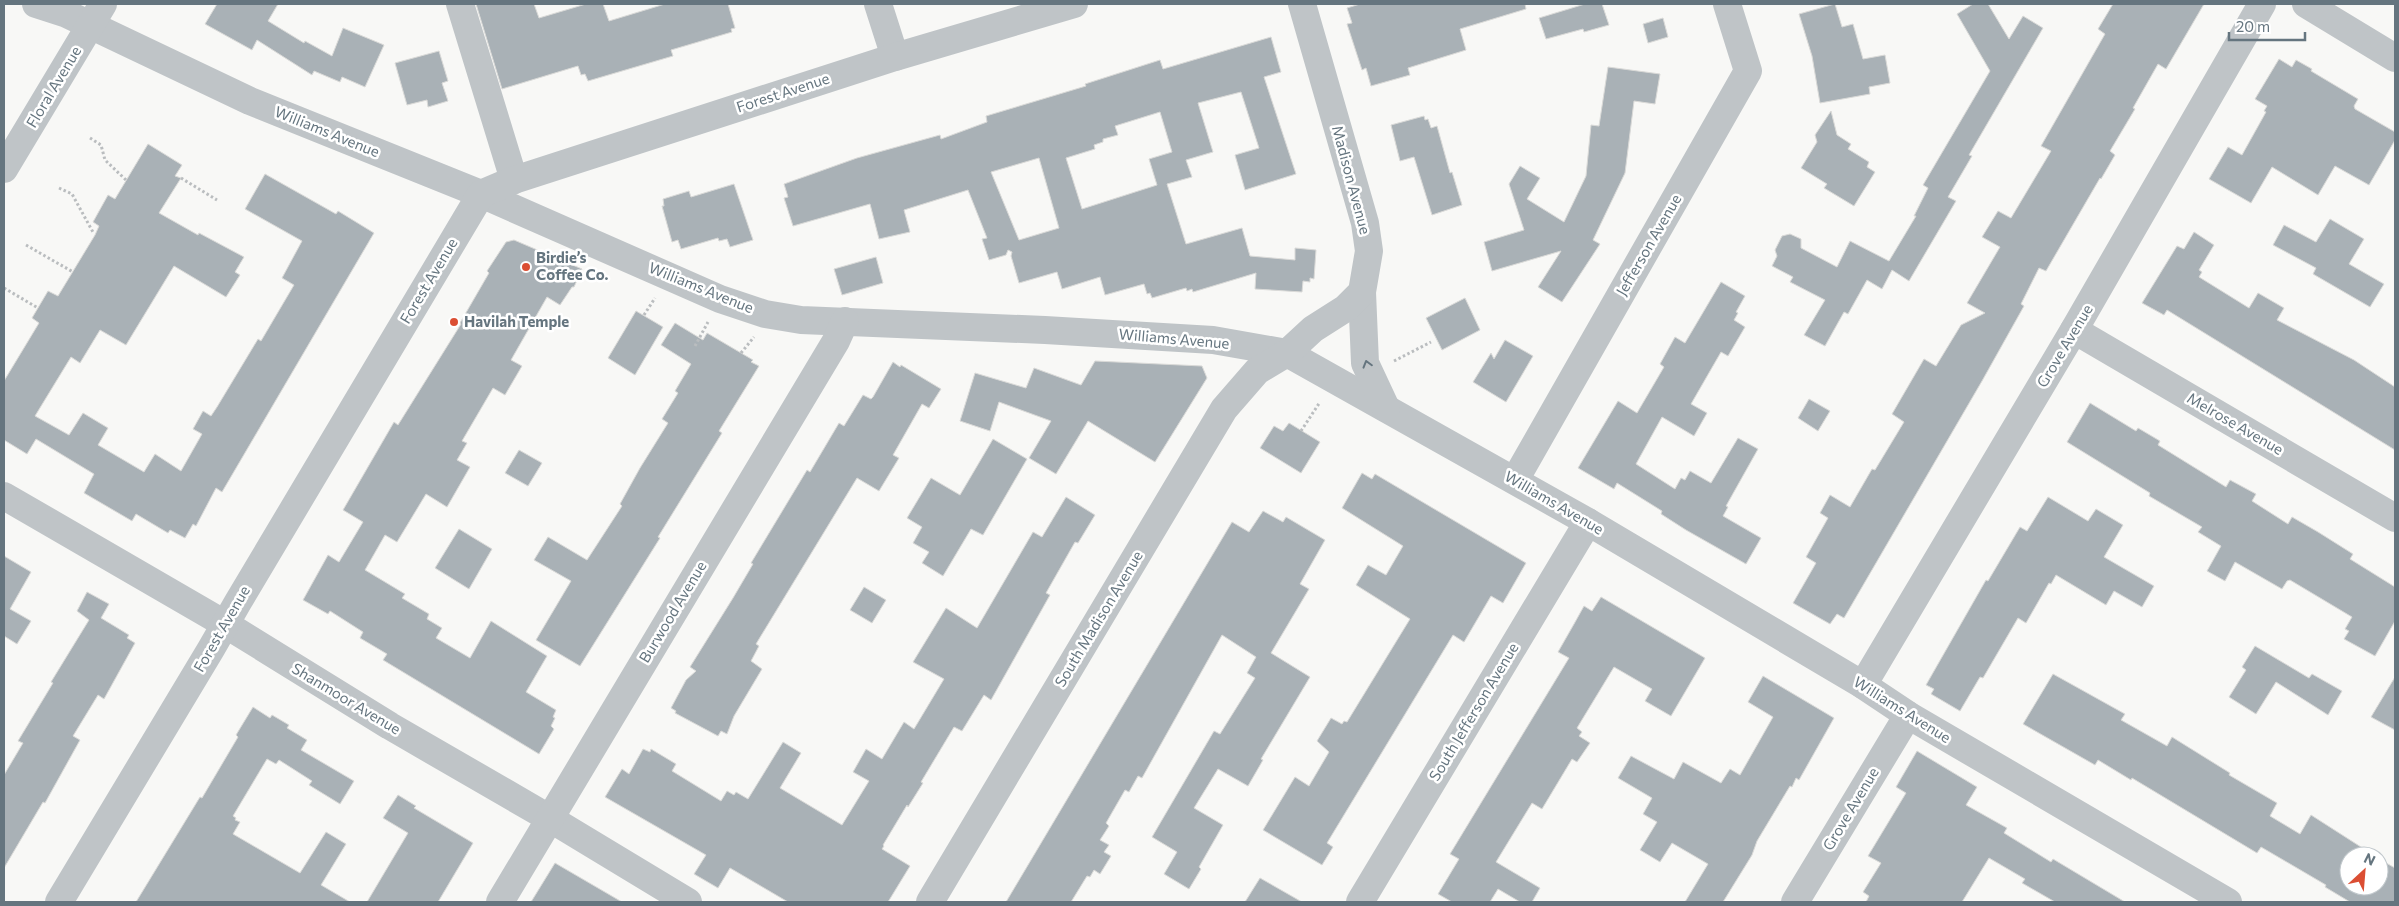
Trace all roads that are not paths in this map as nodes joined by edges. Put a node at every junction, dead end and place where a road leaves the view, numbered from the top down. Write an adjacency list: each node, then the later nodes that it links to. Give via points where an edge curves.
1 (36, 4): 9 (street, Williams Avenue, via 67,14)
2 (460, 4): 13 (street)
3 (878, 4): 10 (street)
4 (1074, 4): 10 (street, Forest Avenue)
5 (1302, 4): 15 (street, Madison Avenue, via 1365,223 1369,251)
6 (1727, 4): 20 (street, Jefferson Avenue, via 1748,71)
7 (2262, 4): 17 (street, Grove Avenue)
8 (2306, 4): 11 (street)
9 (97, 15): 12 (street, Floral Avenue); 14 (street, Williams Avenue, via 250,101)
10 (895, 57): 13 (street, Forest Avenue)
11 (2395, 58)
12 (4, 169)
13 (514, 180): 14 (street, Forest Avenue)
14 (481, 194): 16 (street, Williams Avenue, via 720,299 765,314); 24 (street, Forest Avenue)
15 (1362, 292): 18 (street); 19 (street, Madison Avenue, one-way to 15, via 1365,362)
16 (845, 322): 18 (street, Williams Avenue, via 1212,340); 27 (street, Burwood Avenue)
17 (2074, 330): 22 (street, Melrose Avenue); 25 (street, Grove Avenue)
18 (1286, 353): 19 (street, Williams Avenue); 32 (street, South Madison Avenue, via 1257,371 1224,409)
19 (1386, 408): 20 (street, Williams Avenue)
20 (1515, 480): 23 (street, Williams Avenue)
21 (4, 496): 24 (street, Shanmoor Avenue)
22 (2395, 518)
23 (1588, 522): 25 (street, Williams Avenue); 33 (street, South Jefferson Avenue)
24 (225, 624): 27 (street, Shanmoor Avenue, via 390,726); 29 (street, Forest Avenue)
25 (1863, 685): 26 (street, Williams Avenue)
26 (1908, 715): 28 (street, Williams Avenue); 34 (street, Grove Avenue)
27 (549, 818): 30 (street, Burwood Avenue); 31 (street, Shanmoor Avenue)
28 (2225, 901)
29 (59, 902)
30 (500, 902)
31 (688, 902)
32 (930, 902)
33 (1360, 902)
34 (1794, 902)

